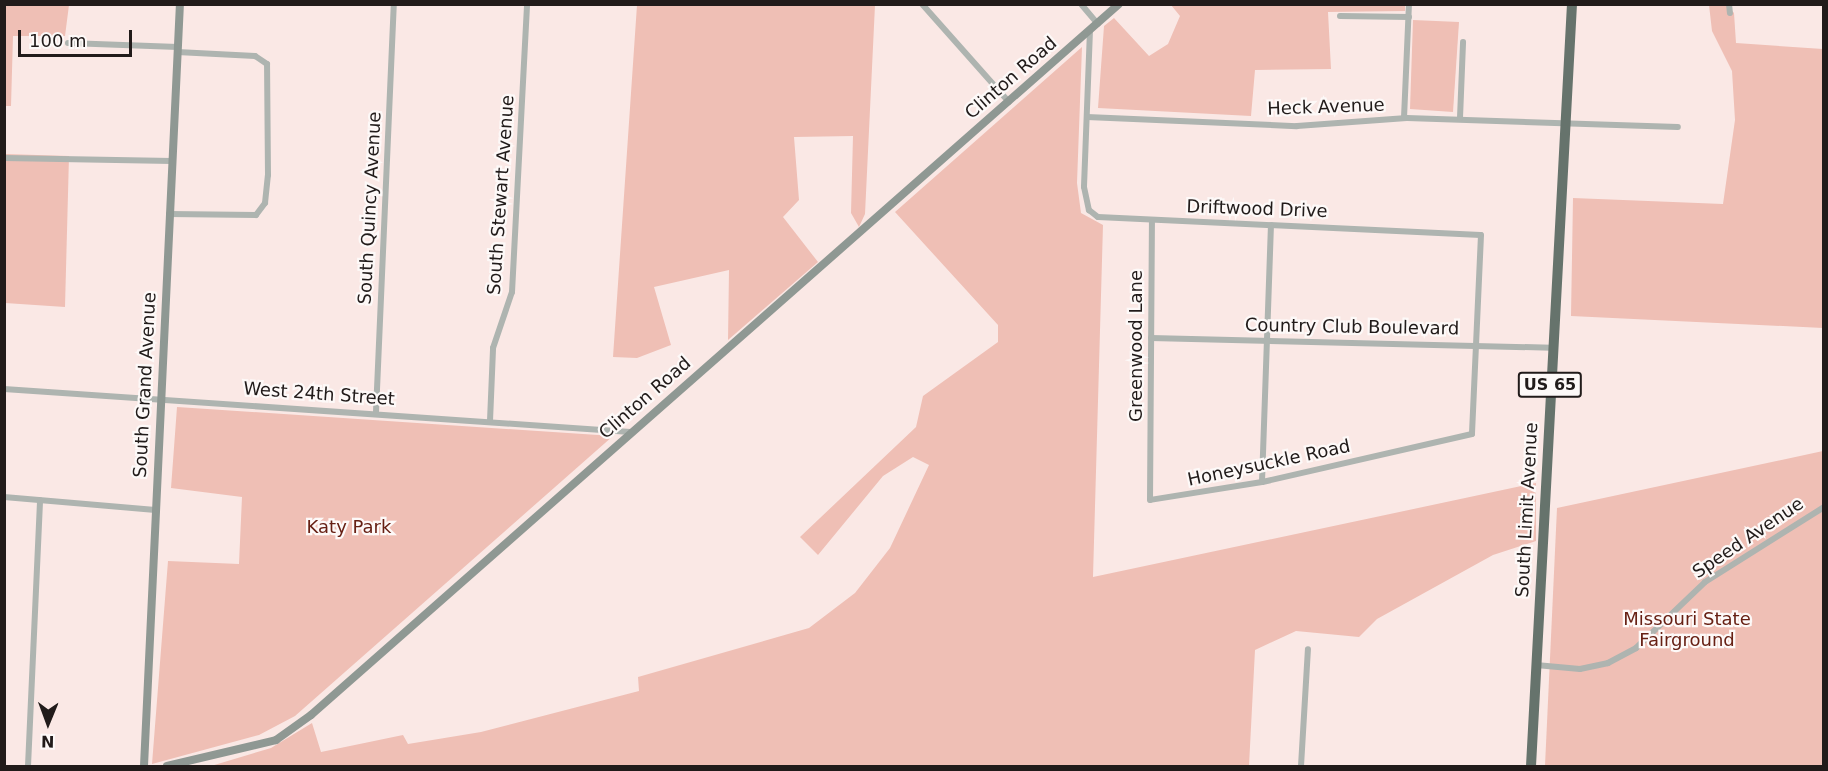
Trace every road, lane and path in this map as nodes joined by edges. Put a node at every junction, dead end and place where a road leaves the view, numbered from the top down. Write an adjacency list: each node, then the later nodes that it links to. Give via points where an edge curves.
1 (180, 4): 17 (street, South Grand Avenue)
2 (394, 4): 35 (street, South Quincy Avenue)
3 (527, 4): 36 (street, South Stewart Avenue, via 512,292 493,348)
4 (922, 4): 18 (street)
5 (1081, 4): 13 (street)
6 (1119, 4): 13 (street, Clinton Road)
7 (1409, 4): 12 (street)
8 (1572, 4): 22 (highway, South Limit Avenue / US 65)
9 (1729, 4): 10 (street)
10 (1730, 13)
11 (1340, 16): 12 (street)
12 (1408, 17): 20 (street)
13 (1098, 24): 14 (street, Clinton Road)
14 (1090, 30): 18 (street, Clinton Road); 19 (street)
15 (1462, 42): 21 (street)
16 (68, 43): 17 (street)
17 (178, 50): 25 (street, South Grand Avenue); 26 (street, via 255,56 267,64 268,175 265,203 256,215)
18 (1009, 102): 37 (street, Clinton Road)
19 (1088, 117): 20 (street, Heck Avenue, via 1297,126); 27 (street, Driftwood Drive, via 1084,187 1093,214)
20 (1404, 118): 21 (street, Heck Avenue)
21 (1460, 118): 22 (street, Heck Avenue)
22 (1565, 122): 23 (street, Heck Avenue); 32 (highway, South Limit Avenue / US 65)
23 (1678, 127)
24 (4, 158): 25 (street)
25 (172, 161): 26 (street, South Grand Avenue)
26 (169, 214): 34 (street, South Grand Avenue)
27 (1152, 222): 28 (street, Driftwood Drive); 29 (street, Greenwood Lane)
28 (1271, 225): 30 (street); 31 (street, Driftwood Drive, via 1422,229 1481,235)
29 (1151, 338): 30 (street, Country Club Boulevard); 38 (street, Greenwood Lane)
30 (1267, 340): 31 (street, Country Club Boulevard); 39 (street)
31 (1477, 345): 32 (street, Country Club Boulevard); 39 (street, Honeysuckle Road, via 1472,434)
32 (1552, 348): 45 (highway, South Limit Avenue / US 65)
33 (4, 389): 34 (street, West 24th Street)
34 (160, 399): 35 (street, West 24th Street); 43 (street, South Grand Avenue)
35 (376, 412): 36 (street, West 24th Street)
36 (490, 421): 37 (street, West 24th Street)
37 (631, 432): 48 (street, Clinton Road, via 311,715 276,740)
38 (1149, 471): 39 (street, Honeysuckle Road, via 1152,502)
39 (1262, 482)
40 (4, 498): 41 (street)
41 (40, 500): 43 (street); 46 (street)
42 (1824, 507): 45 (street, Speed Avenue, via 1705,582 1636,648 1608,663 1580,669)
43 (155, 510): 47 (street, South Grand Avenue)
44 (1308, 649): 49 (street)
45 (1536, 665): 50 (highway, South Limit Avenue / US 65)
46 (28, 766)
47 (144, 766)
48 (167, 766)
49 (1301, 766)
50 (1531, 766)

